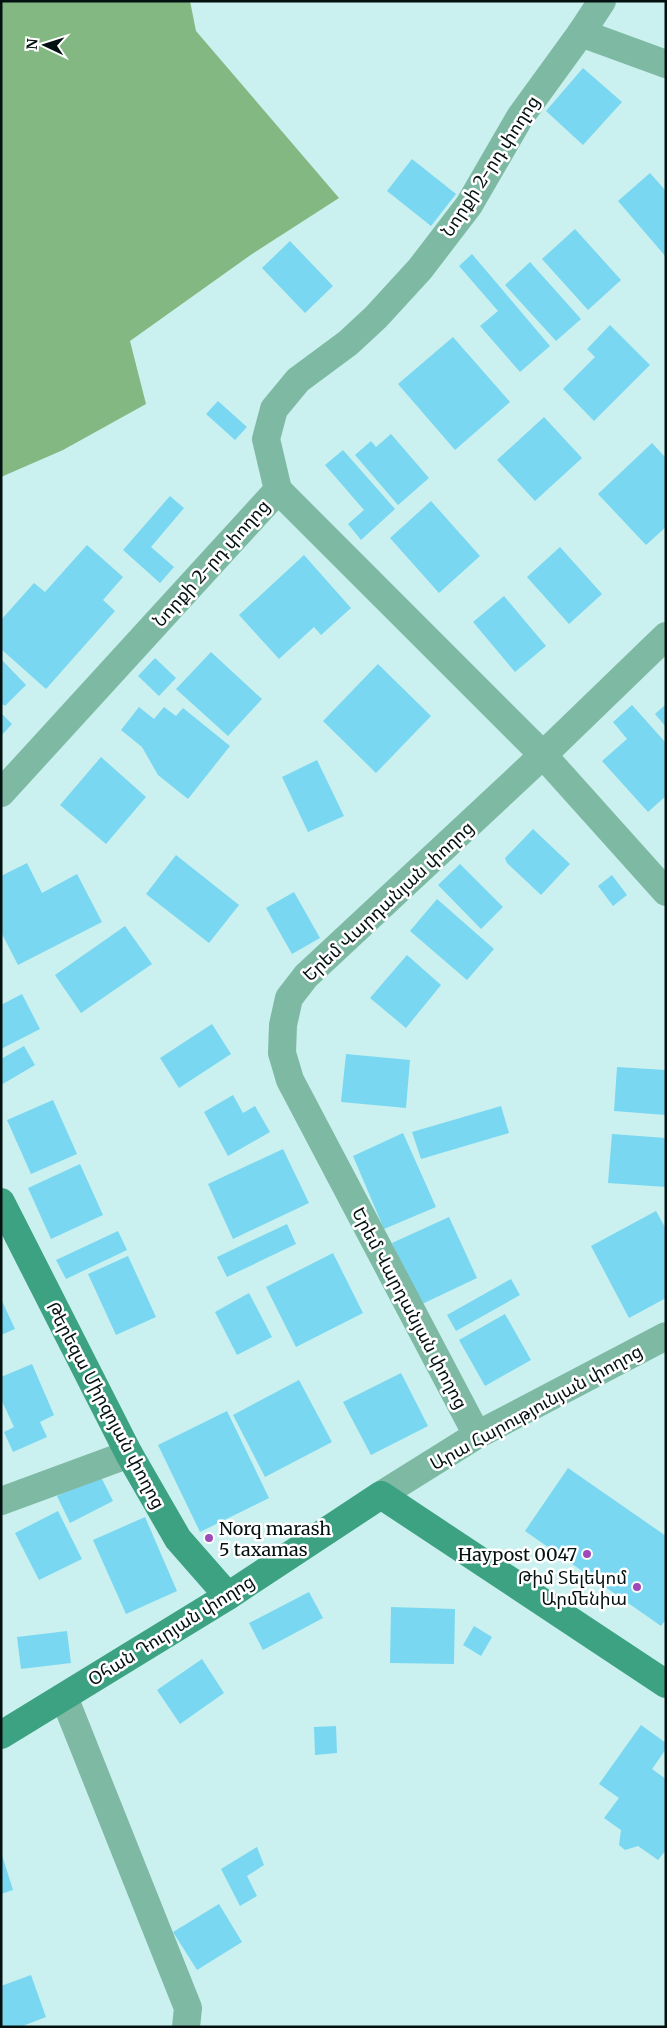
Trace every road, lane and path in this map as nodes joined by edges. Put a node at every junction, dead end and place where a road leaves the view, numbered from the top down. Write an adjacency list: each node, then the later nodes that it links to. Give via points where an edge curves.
1 (602, 1): 2 (street, Նորքի 2-րդ փողոց)
2 (581, 33): 3 (street); 4 (street, Նորքի 2-րդ փողոց, via 520,116 469,204 420,269 348,343 298,380 274,409 266,439)
3 (666, 64)
4 (278, 490): 6 (street); 7 (street, Նորքի 2-րդ փողոց)
5 (666, 636): 6 (street, Երեմ Վարդանյան փողոց)
6 (542, 755): 8 (street); 11 (street, Երեմ Վարդանյան փողոց, via 306,976 289,998 283,1025 282,1053 290,1080)
7 (1, 793)
8 (666, 892)
9 (1, 1202): 12 (street, Թերեզա Միրզոյան փողոց)
10 (666, 1336): 11 (street, Արա Հարությունյան փողոց)
11 (477, 1435): 13 (street, Արա Հարությունյան փողոց)
12 (129, 1454): 14 (street); 15 (street, Թերեզա Միրզոյան փողոց, via 178,1539)
13 (382, 1495): 15 (street, Օհան Դուրյան փողոց); 16 (street)
14 (1, 1501)
15 (228, 1596): 17 (street, Օհան Դուրյան փողոց)
16 (666, 1684)
17 (64, 1697): 18 (street, Օհան Դուրյան փողոց); 19 (street, via 188,2008)
18 (1, 1735)
19 (186, 2027)

